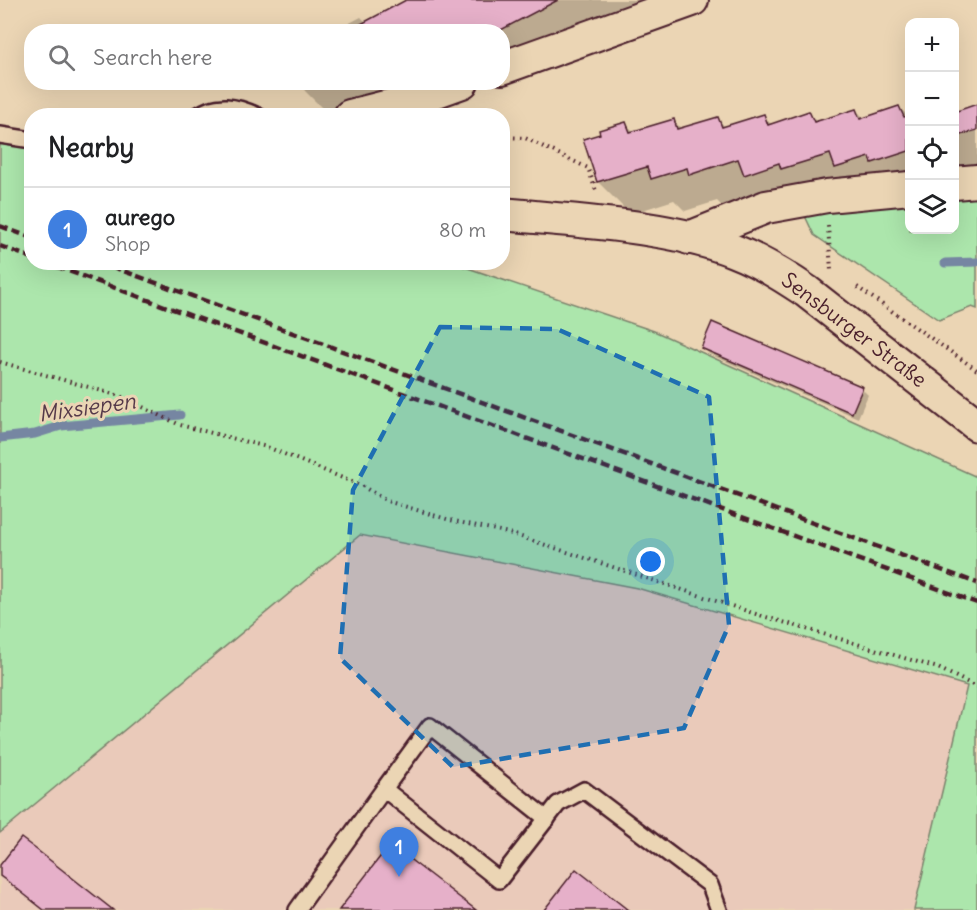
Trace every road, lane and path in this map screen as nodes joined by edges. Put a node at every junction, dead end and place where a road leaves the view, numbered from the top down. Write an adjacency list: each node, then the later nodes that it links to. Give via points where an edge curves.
1 (692, 0): 2 (street)
2 (510, 65)
3 (440, 90): 6 (street)
4 (209, 108): 5 (lane)
5 (233, 108)
6 (381, 108)
7 (0, 135): 9 (lane)
8 (510, 137): 15 (path, via 525,138 588,168)
9 (24, 139)
10 (977, 181): 11 (street)
11 (959, 183)
12 (905, 188): 13 (street)
13 (827, 196): 16 (street, via 766,207); 17 (path)
14 (510, 215): 15 (street, Sensburger Straße)
15 (610, 225): 16 (street, Sensburger Straße)
16 (689, 238): 19 (street, Sensburger Straße, via 734,251 780,274 831,309)
17 (831, 271)
18 (0, 362): 20 (path, via 120,396 180,425 267,447 362,486 387,501 509,533 745,611 938,668)
19 (977, 424)
20 (977, 687)
21 (384, 789): 22 (lane, via 499,880); 22 (lane, via 430,726); 23 (lane)
22 (547, 819): 24 (lane, via 558,804 584,790 710,885)
23 (297, 910)
24 (719, 910)

